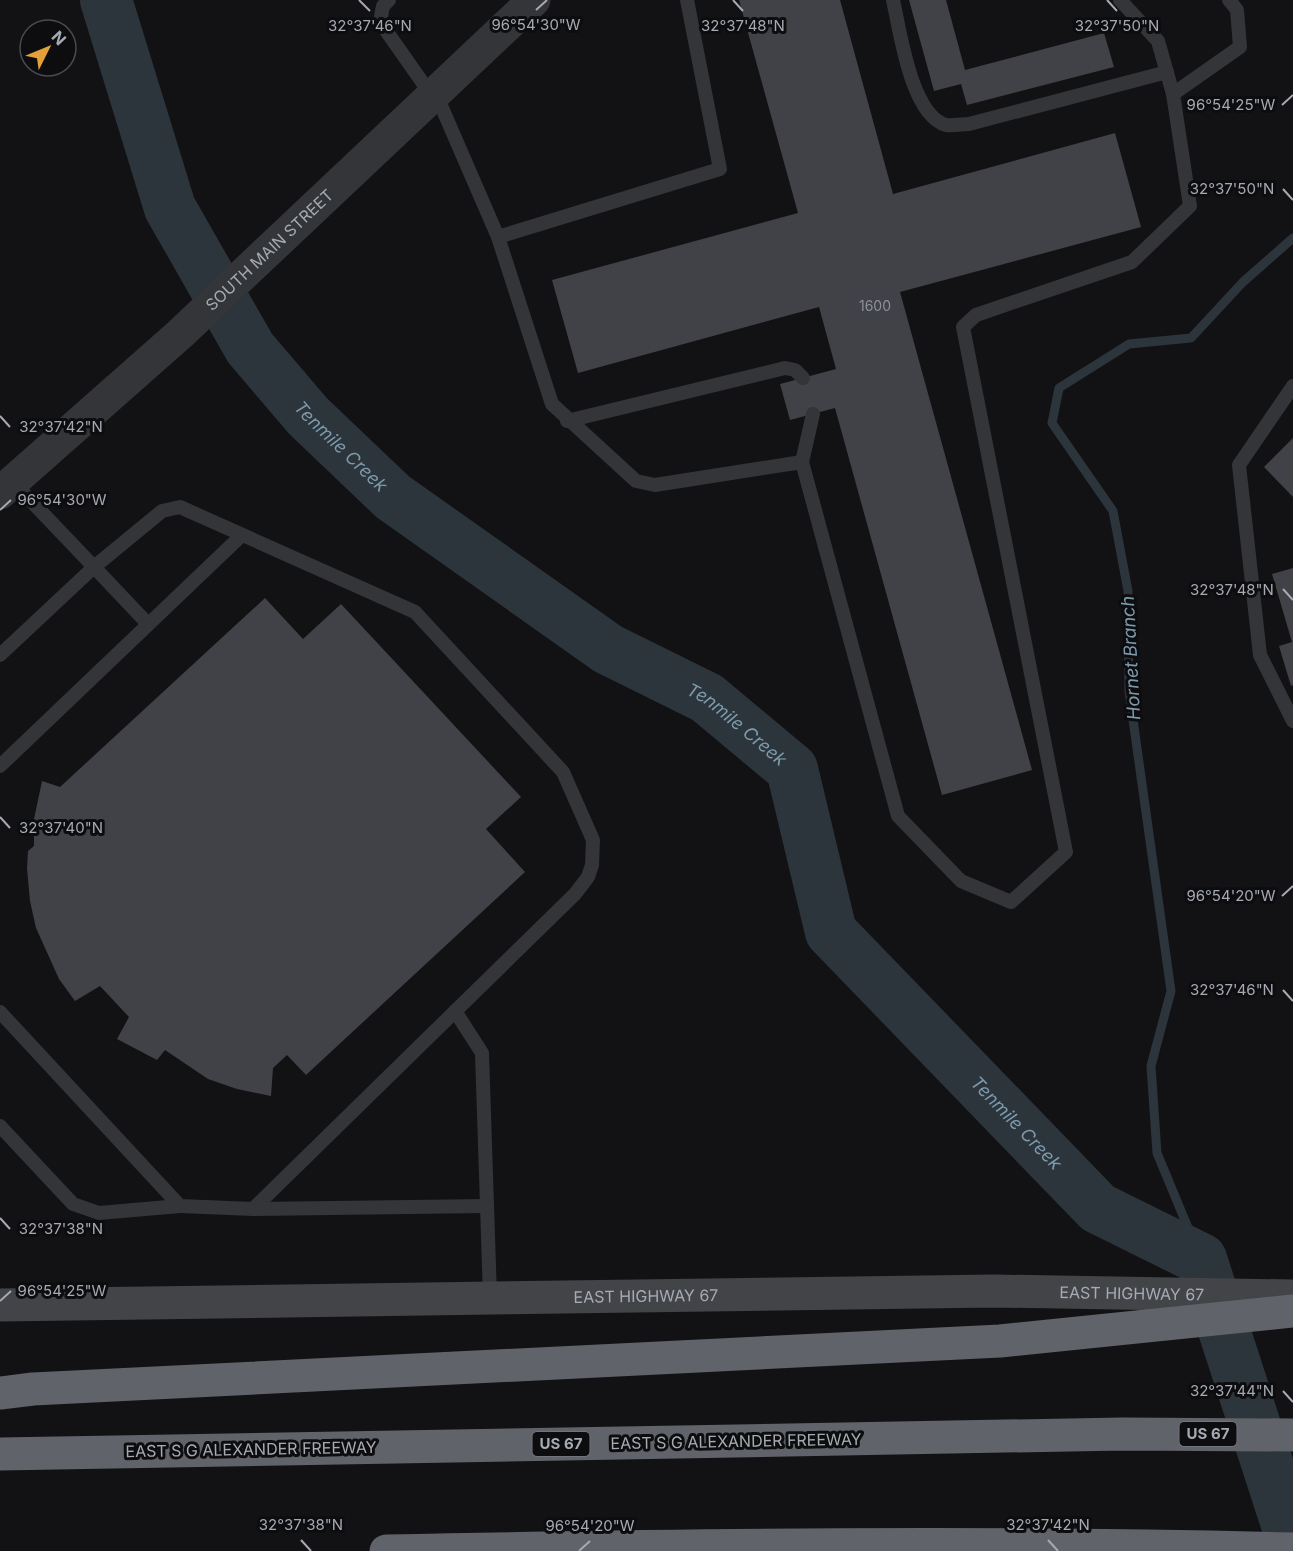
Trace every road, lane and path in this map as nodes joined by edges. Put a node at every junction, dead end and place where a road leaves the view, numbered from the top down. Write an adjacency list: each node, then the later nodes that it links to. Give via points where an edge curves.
1 (389, 0): 8 (lane, via 383,6 380,22)
2 (534, 0): 8 (street, SOUTH MAIN STREET)
3 (687, 0): 10 (lane, via 720,170)
4 (893, 0): 7 (lane, via 915,91 929,114 946,124 969,124)
5 (1120, 0): 7 (lane, via 1158,41)
6 (1229, 0): 9 (lane, via 1237,10 1240,47)
7 (1167, 72): 9 (lane)
8 (434, 94): 10 (lane); 16 (street, SOUTH MAIN STREET, via 180,334)
9 (1173, 94): 15 (lane, via 1190,206 1132,262 976,315 963,327 1066,852 1011,902 961,881 898,816)
10 (498, 237): 14 (lane, via 552,404)
11 (803, 378): 14 (lane, via 795,370 785,368)
12 (1293, 386): 21 (lane, via 1239,465 1260,655)
13 (813, 414): 15 (lane)
14 (567, 421): 15 (lane, via 636,480 655,485)
15 (802, 462)
16 (6, 488): 18 (lane)
17 (242, 535): 18 (lane, via 180,507 162,511); 19 (lane); 23 (lane, via 415,612 563,772 593,840 588,877)
18 (94, 567): 19 (lane); 20 (lane)
19 (148, 624): 22 (lane)
20 (0, 655)
21 (1293, 721)
22 (0, 766)
23 (455, 1011): 27 (lane, via 482,1053); 28 (lane)
24 (0, 1012): 26 (lane)
25 (0, 1126): 26 (lane, via 73,1204 99,1213)
26 (180, 1206): 28 (lane)
27 (487, 1206): 28 (lane); 30 (lane)
28 (253, 1209)
29 (1293, 1296): 30 (main road, EAST HIGHWAY 67, via 994,1291)
30 (490, 1297): 31 (main road, EAST HIGHWAY 67)
31 (0, 1305)
32 (1293, 1311): 33 (highway, via 1000,1341)
33 (0, 1393)
34 (1293, 1435): 35 (highway, EAST S G ALEXANDER FREEWAY / US 67, via 1123,1434)
35 (0, 1454)
36 (1293, 1549): 37 (highway, via 1119,1544 733,1544)
37 (387, 1551)

